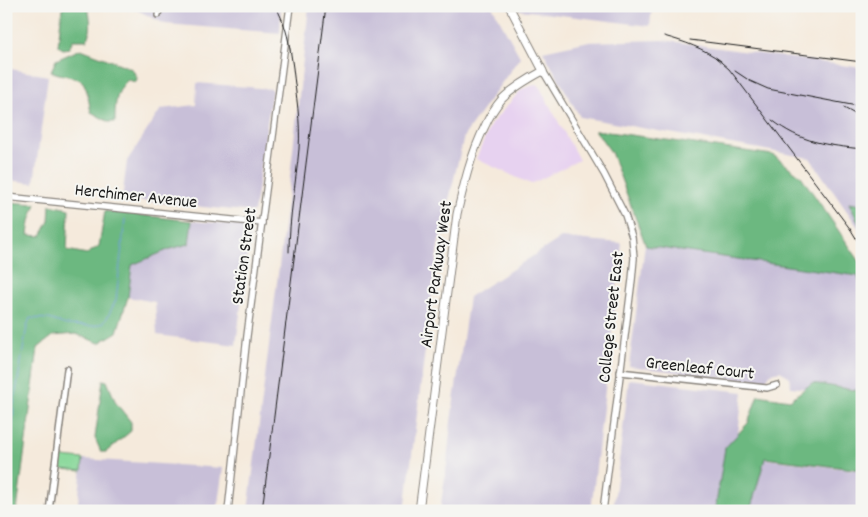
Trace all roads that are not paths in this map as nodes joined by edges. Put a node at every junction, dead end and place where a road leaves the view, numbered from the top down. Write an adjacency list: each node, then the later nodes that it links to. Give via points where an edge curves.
1 (160, 6): 4 (street)
2 (290, 6): 7 (street, Station Street)
3 (509, 6): 5 (main road, College Street East)
4 (158, 15)
5 (543, 71): 9 (street, College Street East, via 604,174 625,215 632,237 634,258); 13 (main road, Airport Parkway West, via 502,99 490,115 468,166 456,214)
6 (6, 197): 7 (street, Herchimer Avenue)
7 (262, 223): 12 (street, Station Street)
8 (67, 369): 11 (street)
9 (620, 372): 10 (street, Greenleaf Court, via 767,388); 14 (street, College Street East)
10 (777, 385)
11 (49, 511)
12 (228, 511)
13 (419, 511)
14 (603, 511)

